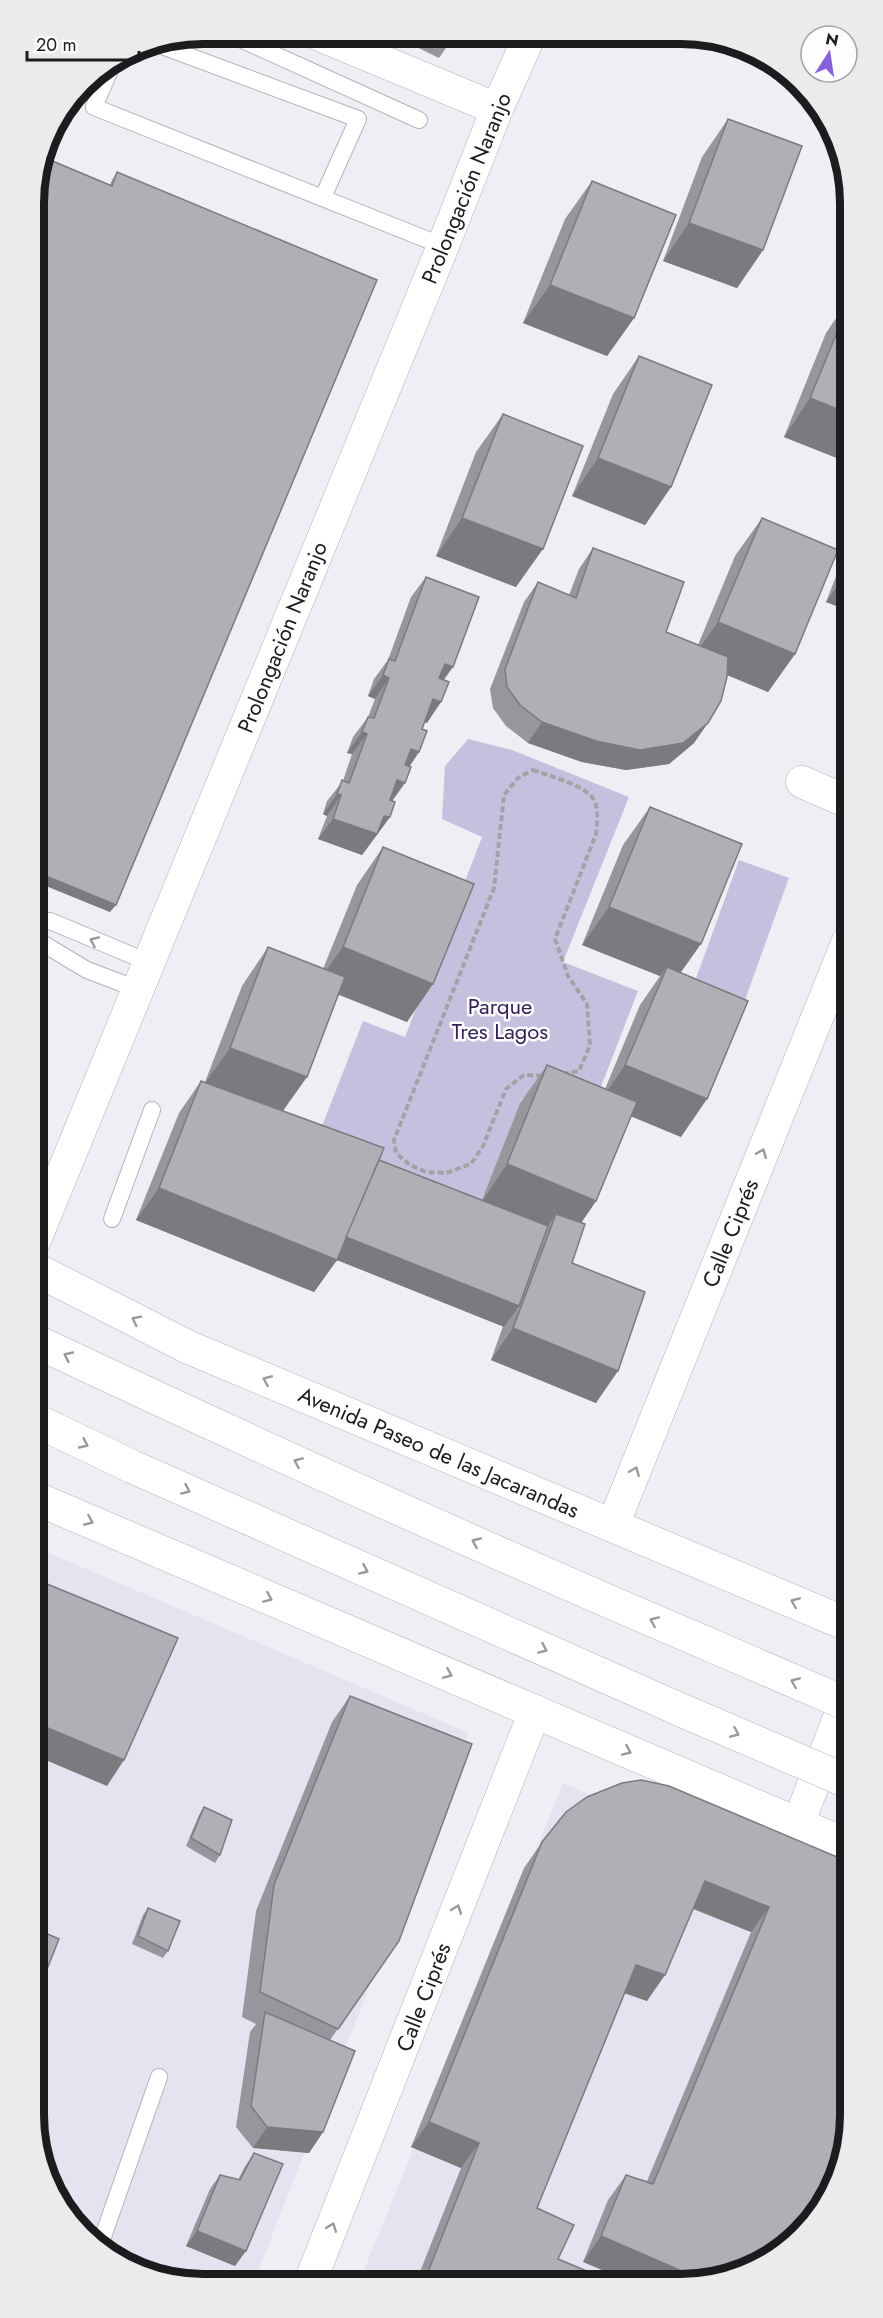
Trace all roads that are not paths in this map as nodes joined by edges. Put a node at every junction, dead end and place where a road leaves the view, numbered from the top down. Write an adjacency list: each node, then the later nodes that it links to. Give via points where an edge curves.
1 (251, 44): 7 (lane)
2 (341, 44): 6 (street)
3 (526, 44): 6 (street, Prolongación Naranjo)
4 (167, 48): 8 (lane, via 358,119)
5 (108, 75): 8 (lane, via 94,107)
6 (497, 109): 9 (street, Prolongación Naranjo)
7 (419, 120)
8 (323, 197): 9 (lane)
9 (443, 246): 15 (street, Prolongación Naranjo)
10 (802, 782): 11 (street)
11 (840, 798)
12 (44, 922): 15 (lane, one-way to 12, via 50,921)
13 (44, 944): 15 (lane, via 87,970)
14 (840, 962): 23 (street, Calle Ciprés, one-way to 14)
15 (142, 976): 17 (street, Prolongación Naranjo)
16 (152, 1110): 18 (lane)
17 (43, 1219)
18 (112, 1219)
19 (43, 1273): 23 (main road, Avenida Paseo de las Jacarandas, one-way to 19, via 188,1347)
20 (43, 1345): 25 (main road, one-way to 20, bridge, via 581,1590)
21 (43, 1424): 28 (main road, one-way to 28, bridge)
22 (43, 1502): 26 (main road, one-way to 26)
23 (613, 1525): 24 (main road, Avenida Paseo de las Jacarandas, one-way to 23)
24 (839, 1621)
25 (839, 1701)
26 (535, 1712): 29 (main road, one-way to 29); 33 (street, Calle Ciprés, one-way to 26)
27 (839, 1717): 29 (street)
28 (839, 1778)
29 (798, 1824): 30 (main road)
30 (839, 1842)
31 (159, 2077): 32 (lane)
32 (102, 2239)
33 (313, 2274)

